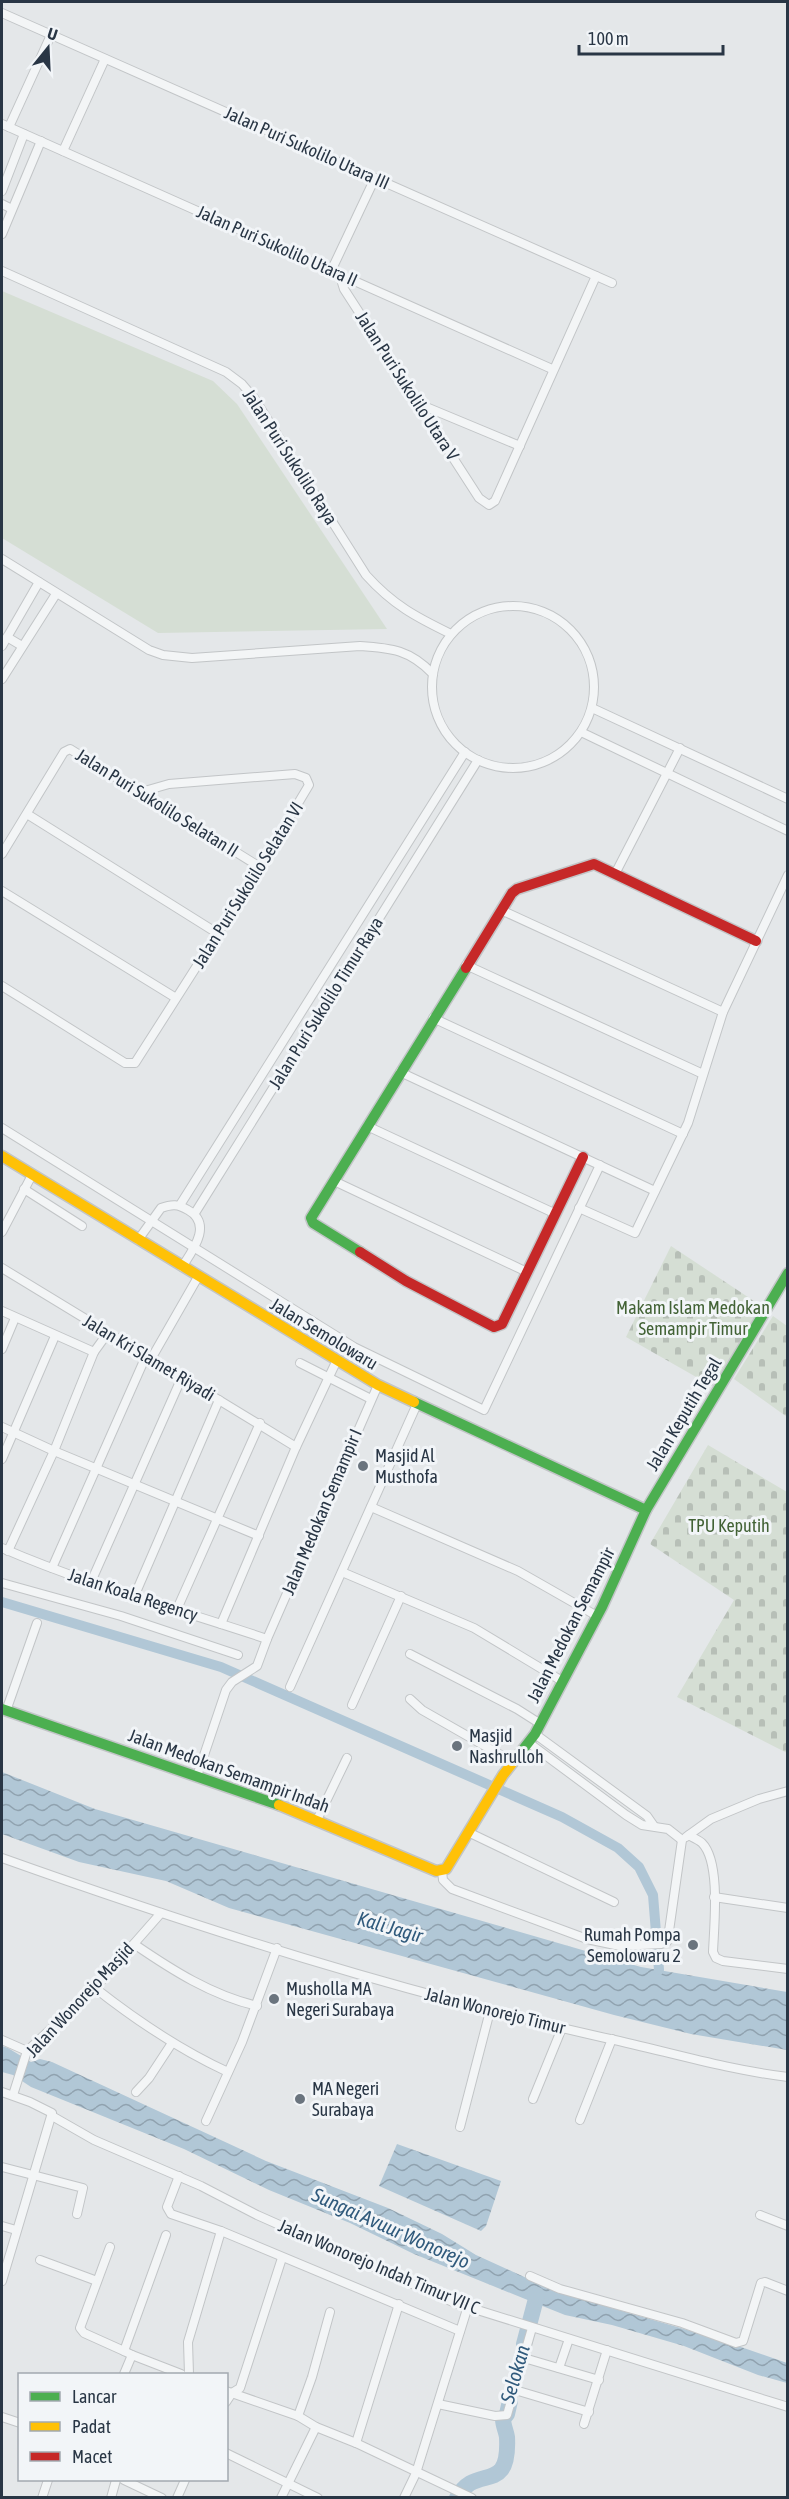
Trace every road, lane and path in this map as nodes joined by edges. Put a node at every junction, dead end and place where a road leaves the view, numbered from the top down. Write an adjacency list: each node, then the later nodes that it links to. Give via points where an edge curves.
1 (2, 13): 2 (street, Jalan Puri Sukolilo Utara III)
2 (51, 35): 3 (street, Jalan Puri Sukolilo Utara III); 4 (street)
3 (105, 59): 7 (street); 8 (street, Jalan Puri Sukolilo Utara III)
4 (5, 126): 5 (street, Jalan Puri Sukolilo Utara II)
5 (24, 134): 6 (street, Jalan Puri Sukolilo Utara II); 9 (street)
6 (40, 141): 7 (street, Jalan Puri Sukolilo Utara II); 11 (street)
7 (63, 151): 14 (street, Jalan Puri Sukolilo Utara II)
8 (375, 178): 14 (street); 15 (street, Jalan Puri Sukolilo Utara III)
9 (2, 191)
10 (2, 204): 11 (street)
11 (12, 209): 12 (street)
12 (2, 234)
13 (2, 271): 23 (street, Jalan Puri Sukolilo Raya, via 237,379 254,398 366,575 411,615)
14 (336, 271): 17 (street, Jalan Puri Sukolilo Utara II); 18 (street, Jalan Puri Sukolilo Utara V)
15 (596, 276): 16 (street, Jalan Puri Sukolilo Utara III); 17 (street)
16 (612, 283)
17 (552, 369): 19 (street)
18 (419, 404): 19 (street); 19 (street, Jalan Puri Sukolilo Utara V, via 479,498 489,505)
19 (519, 446)
20 (2, 559): 21 (street)
21 (39, 582): 22 (street); 24 (street)
22 (56, 594): 26 (street); 27 (street, via 148,650 163,655 192,658 360,646 407,654)
23 (451, 634): 27 (street, via 442,646); 29 (street, via 480,612 498,607 516,605 551,615 579,638 588,654 594,671)
24 (7, 637): 25 (street); 26 (street)
25 (2, 645)
26 (22, 646): 28 (street)
27 (433, 675): 32 (street, via 438,718)
28 (2, 679)
29 (592, 708): 30 (street); 31 (street)
30 (581, 732): 33 (street, via 561,753 535,765 506,767); 34 (street)
31 (680, 748): 34 (street); 36 (street)
32 (465, 752): 33 (street); 49 (street, Jalan Puri Sukolilo Timur Raya)
33 (478, 760): 51 (street, Jalan Puri Sukolilo Timur Raya)
34 (668, 774): 38 (street); 41 (street)
35 (141, 792): 37 (street, Jalan Puri Sukolilo Selatan II, via 67,750); 40 (street, Jalan Puri Sukolilo Selatan II); 40 (street, Jalan Puri Sukolilo Selatan VI, via 169,784 295,774 306,778 308,788)
36 (788, 799)
37 (27, 814): 39 (street, Jalan Puri Sukolilo Selatan II); 45 (street)
38 (788, 831)
39 (2, 854)
40 (260, 867): 45 (street, Jalan Puri Sukolilo Selatan VI)
41 (615, 874): 44 (street, via 594,864 517,889); 46 (street)
42 (788, 875): 46 (street)
43 (2, 891): 50 (street)
44 (501, 910): 47 (street); 52 (street)
45 (217, 933): 50 (street, Jalan Puri Sukolilo Selatan VI)
46 (756, 941): 52 (street)
47 (466, 964): 53 (street); 55 (street)
48 (2, 986): 50 (street, Jalan Puri Sukolilo Selatan VI, via 130,1064 137,1062)
49 (311, 996): 51 (street); 66 (street, Jalan Puri Sukolilo Timur Raya)
50 (176, 998)
51 (324, 1006): 68 (street, Jalan Puri Sukolilo Timur Raya)
52 (723, 1012): 55 (street)
53 (433, 1018): 54 (street); 58 (street)
54 (400, 1072): 56 (street); 60 (street)
55 (703, 1074): 58 (street)
56 (367, 1126): 63 (street); 69 (street)
57 (2, 1128): 70 (street)
58 (682, 1134): 65 (street)
59 (2, 1156): 62 (street, Jalan Semolowaru)
60 (583, 1157): 61 (street); 69 (street)
61 (600, 1165): 65 (street); 67 (street)
62 (32, 1175): 64 (street); 73 (street, Jalan Semolowaru)
63 (334, 1181): 77 (street); 77 (street, via 311,1218 313,1223 406,1281 494,1327 502,1324)
64 (24, 1190): 71 (street); 72 (street)
65 (655, 1191): 67 (street, via 635,1233)
66 (180, 1205): 68 (street); 70 (street, via 161,1208)
67 (579, 1208): 74 (street, via 484,1410 354,1347)
68 (195, 1213): 74 (street, via 201,1234)
69 (555, 1214): 77 (street)
70 (149, 1223): 73 (street); 74 (street)
71 (82, 1226)
72 (2, 1232)
73 (140, 1237): 75 (street, Jalan Semolowaru)
74 (193, 1250): 75 (street)
75 (183, 1265): 79 (street, Jalan Semolowaru)
76 (2, 1268): 82 (street, Jalan Kri Slamet Riyadi)
77 (527, 1272)
78 (788, 1273): 105 (street, Jalan Keputih Tegal)
79 (198, 1277): 86 (street); 87 (street, Jalan Semolowaru)
80 (2, 1311): 81 (street)
81 (15, 1318): 83 (street); 84 (street)
82 (107, 1334): 85 (street); 86 (street, Jalan Kri Slamet Riyadi)
83 (55, 1336): 85 (street); 97 (street)
84 (2, 1349)
85 (94, 1352): 99 (street)
86 (149, 1358): 89 (street, Jalan Kri Slamet Riyadi); 101 (street)
87 (336, 1362): 90 (street); 91 (street, Jalan Semolowaru)
88 (300, 1363): 90 (street)
89 (182, 1377): 93 (street, Jalan Kri Slamet Riyadi); 102 (street)
90 (329, 1378): 92 (street); 98 (street)
91 (378, 1385): 92 (street, Jalan Medokan Semampir I); 94 (street, Jalan Semolowaru)
92 (371, 1399): 119 (street, Jalan Medokan Semampir I)
93 (219, 1400): 95 (street, Jalan Kri Slamet Riyadi); 103 (street)
94 (417, 1404): 104 (street); 105 (street, Jalan Semolowaru)
95 (260, 1423): 98 (street, Jalan Kri Slamet Riyadi); 106 (street)
96 (2, 1426): 97 (street)
97 (14, 1432): 99 (street); 100 (street)
98 (296, 1447): 107 (street)
99 (54, 1451): 101 (street); 108 (street)
100 (2, 1459)
101 (95, 1467): 102 (street); 109 (street)
102 (135, 1484): 103 (street); 111 (street)
103 (175, 1502): 106 (street); 114 (street)
104 (371, 1507): 110 (street); 116 (street, via 518,1572)
105 (646, 1510): 116 (street, Jalan Medokan Semampir)
106 (218, 1519): 107 (street); 115 (street)
107 (259, 1536): 118 (street)
108 (5, 1549): 109 (street, Jalan Koala Regency)
109 (52, 1568): 111 (street, Jalan Koala Regency)
110 (342, 1572): 113 (street); 123 (street)
111 (91, 1582): 114 (street, Jalan Koala Regency)
112 (2, 1583): 121 (street, via 121,1616)
113 (401, 1596): 122 (street, via 474,1628); 125 (street)
114 (134, 1597): 115 (street, Jalan Koala Regency)
115 (177, 1609): 118 (street, Jalan Koala Regency)
116 (597, 1616): 122 (street, Jalan Medokan Semampir)
117 (37, 1623): 126 (street)
118 (221, 1624): 119 (street, Jalan Koala Regency)
119 (267, 1639): 131 (street, Jalan Medokan Semampir I, via 253,1671 232,1682 226,1690)
120 (410, 1654): 127 (street)
121 (238, 1655)
122 (561, 1681): 127 (street, Jalan Medokan Semampir)
123 (290, 1687)
124 (410, 1699): 130 (street, via 422,1710)
125 (352, 1705)
126 (4, 1710): 131 (street, Jalan Medokan Semampir Indah)
127 (539, 1723): 128 (street, Jalan Medokan Semampir)
128 (532, 1738): 130 (street, Jalan Medokan Semampir); 135 (street, via 647,1816 654,1826)
129 (347, 1758): 133 (street)
130 (513, 1762): 134 (street, Jalan Medokan Semampir)
131 (197, 1776): 133 (street, Jalan Medokan Semampir Indah)
132 (788, 1791): 135 (street, via 711,1819)
133 (317, 1820): 137 (street, Jalan Medokan Semampir Indah)
134 (470, 1833): 137 (street, Jalan Medokan Semampir); 139 (street)
135 (686, 1838): 137 (street, via 668,1938 661,1944 620,1946 587,1939 452,1889 443,1880); 138 (street, via 702,1843 711,1859)
136 (2, 1858): 141 (street, Jalan Wonorejo Timur)
137 (442, 1871)
138 (714, 1897): 140 (street); 144 (street, via 716,1958)
139 (614, 1902)
140 (788, 1908)
141 (161, 1913): 142 (street, Jalan Wonorejo Masjid); 143 (street, Jalan Wonorejo Timur)
142 (134, 1944): 145 (street, Jalan Wonorejo Masjid); 146 (street, via 202,1986)
143 (277, 1948): 146 (street); 147 (street, Jalan Wonorejo Timur)
144 (788, 1970)
145 (95, 1988): 151 (street); 152 (street, Jalan Wonorejo Masjid)
146 (256, 2006): 153 (street)
147 (490, 2011): 148 (street, Jalan Wonorejo Timur); 162 (street)
148 (562, 2028): 149 (street, Jalan Wonorejo Timur); 158 (street)
149 (612, 2039): 154 (street, Jalan Wonorejo Timur); 160 (street)
150 (2, 2040): 152 (street)
151 (172, 2043): 153 (street); 156 (street)
152 (26, 2054): 157 (street, Jalan Wonorejo Masjid)
153 (228, 2072): 161 (street)
154 (788, 2077)
155 (2, 2092): 157 (street, Jalan Wonorejo Indah Timur VII C)
156 (136, 2092)
157 (12, 2095): 159 (street, Jalan Wonorejo Indah Timur VII C)
158 (533, 2099)
159 (52, 2114): 164 (street); 165 (street, Jalan Wonorejo Indah Timur VII C, via 94,2140)
160 (580, 2120)
161 (206, 2121)
162 (460, 2127)
163 (2, 2168): 164 (street)
164 (32, 2174): 166 (street, via 83,2188); 170 (street)
165 (179, 2176): 171 (street, via 168,2212); 181 (street, Jalan Wonorejo Indah Timur VII C, via 300,2234)
166 (77, 2214)
167 (760, 2216): 169 (street)
168 (2, 2226): 170 (street)
169 (788, 2226)
170 (16, 2230): 177 (street)
171 (221, 2231): 174 (street); 192 (street, via 188,2342)
172 (166, 2235): 187 (street)
173 (110, 2247): 178 (street)
174 (282, 2258): 180 (street); 195 (street, via 240,2388)
175 (40, 2260): 178 (street)
176 (530, 2276): 179 (street, via 560,2289 682,2323 736,2343 743,2341 761,2283)
177 (2, 2280)
178 (97, 2281): 187 (street, via 80,2328)
179 (788, 2291)
180 (399, 2304): 184 (street); 204 (street)
181 (468, 2306): 183 (street, Jalan Wonorejo Indah Timur VII C); 184 (street)
182 (330, 2312): 199 (street)
183 (528, 2327): 185 (street, Jalan Wonorejo Indah Timur VII C); 188 (street)
184 (460, 2331): 196 (street)
185 (569, 2339): 186 (street, Jalan Wonorejo Indah Timur VII C); 189 (street)
186 (607, 2350): 193 (street); 197 (street, Jalan Wonorejo Indah Timur VII C)
187 (128, 2353): 190 (street); 191 (street)
188 (524, 2358): 189 (street); 194 (street)
189 (559, 2368): 193 (street)
190 (124, 2373)
191 (178, 2373)
192 (189, 2373)
193 (599, 2379): 198 (street)
194 (514, 2390): 196 (street, via 505,2416); 198 (street)
195 (229, 2392): 199 (street)
196 (438, 2404): 206 (street)
197 (788, 2407)
198 (589, 2412): 202 (street)
199 (298, 2416): 203 (street)
200 (2, 2417): 201 (street)
201 (18, 2422)
202 (584, 2424)
203 (316, 2427): 204 (street); 211 (street)
204 (356, 2443): 206 (street)
205 (228, 2453): 211 (street)
206 (417, 2473): 212 (street); 219 (street)
207 (48, 2481): 213 (street)
208 (117, 2481): 214 (street)
209 (126, 2481): 215 (street)
210 (185, 2481): 216 (street)
211 (288, 2484): 217 (street); 218 (street)
212 (469, 2496)
213 (42, 2498)
214 (111, 2498)
215 (162, 2498)
216 (177, 2498)
217 (280, 2498)
218 (318, 2498)
219 (404, 2498)

